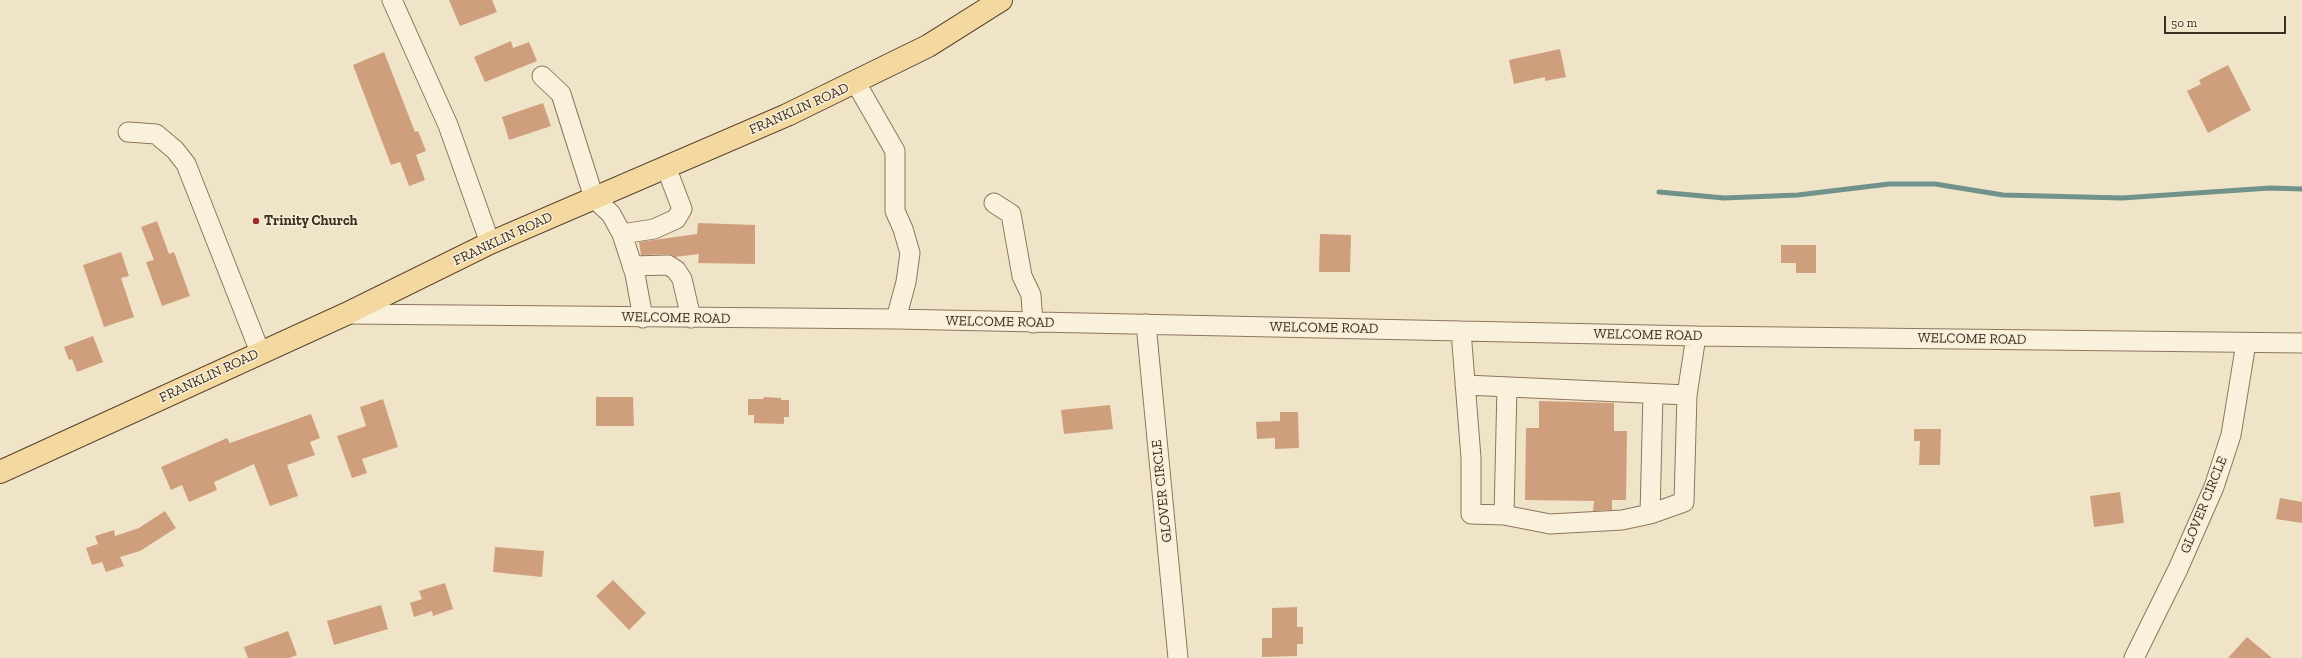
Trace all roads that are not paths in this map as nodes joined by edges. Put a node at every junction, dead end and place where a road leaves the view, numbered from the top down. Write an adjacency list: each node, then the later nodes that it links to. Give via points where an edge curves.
1 (392, 0): 10 (street, via 448,125)
2 (1001, 0): 4 (main road, FRANKLIN ROAD, via 928,46)
3 (542, 76): 7 (street, via 561,94)
4 (856, 83): 6 (main road, FRANKLIN ROAD); 15 (street, via 895,152 895,211 910,253 906,282)
5 (128, 132): 22 (street, via 156,134 175,150 186,164)
6 (666, 167): 7 (main road, FRANKLIN ROAD); 9 (street, via 682,209 676,219 654,229)
7 (594, 198): 9 (street, via 611,214); 10 (main road, FRANKLIN ROAD)
8 (994, 203): 16 (street, via 1010,214 1022,276 1031,296)
9 (622, 234): 11 (street)
10 (490, 243): 12 (main road, FRANKLIN ROAD)
11 (632, 266): 13 (street); 14 (street, via 668,265 676,270 682,279)
12 (346, 314): 13 (street, WELCOME ROAD); 22 (main road, FRANKLIN ROAD)
13 (643, 318): 14 (street, WELCOME ROAD)
14 (691, 318): 15 (street, WELCOME ROAD)
15 (896, 320): 16 (street, WELCOME ROAD)
16 (1033, 322): 17 (street, WELCOME ROAD)
17 (1146, 324): 18 (street, WELCOME ROAD); 30 (street, GLOVER CIRCLE)
18 (1461, 331): 19 (street, WELCOME ROAD); 23 (street)
19 (1696, 336): 20 (street, WELCOME ROAD); 26 (street)
20 (2246, 343): 21 (street, WELCOME ROAD); 31 (street, GLOVER CIRCLE, via 2231,435 2214,487 2178,569)
21 (2302, 343)
22 (260, 352): 27 (main road, FRANKLIN ROAD)
23 (1465, 385): 24 (street); 29 (street, via 1471,458 1471,514)
24 (1507, 387): 25 (street); 29 (street)
25 (1652, 394): 26 (street); 28 (street)
26 (1687, 395): 28 (street, via 1684,502)
27 (0, 472)
28 (1650, 514): 29 (street, via 1622,520 1550,524)
29 (1504, 515)
30 (1178, 658)
31 (2134, 658)

